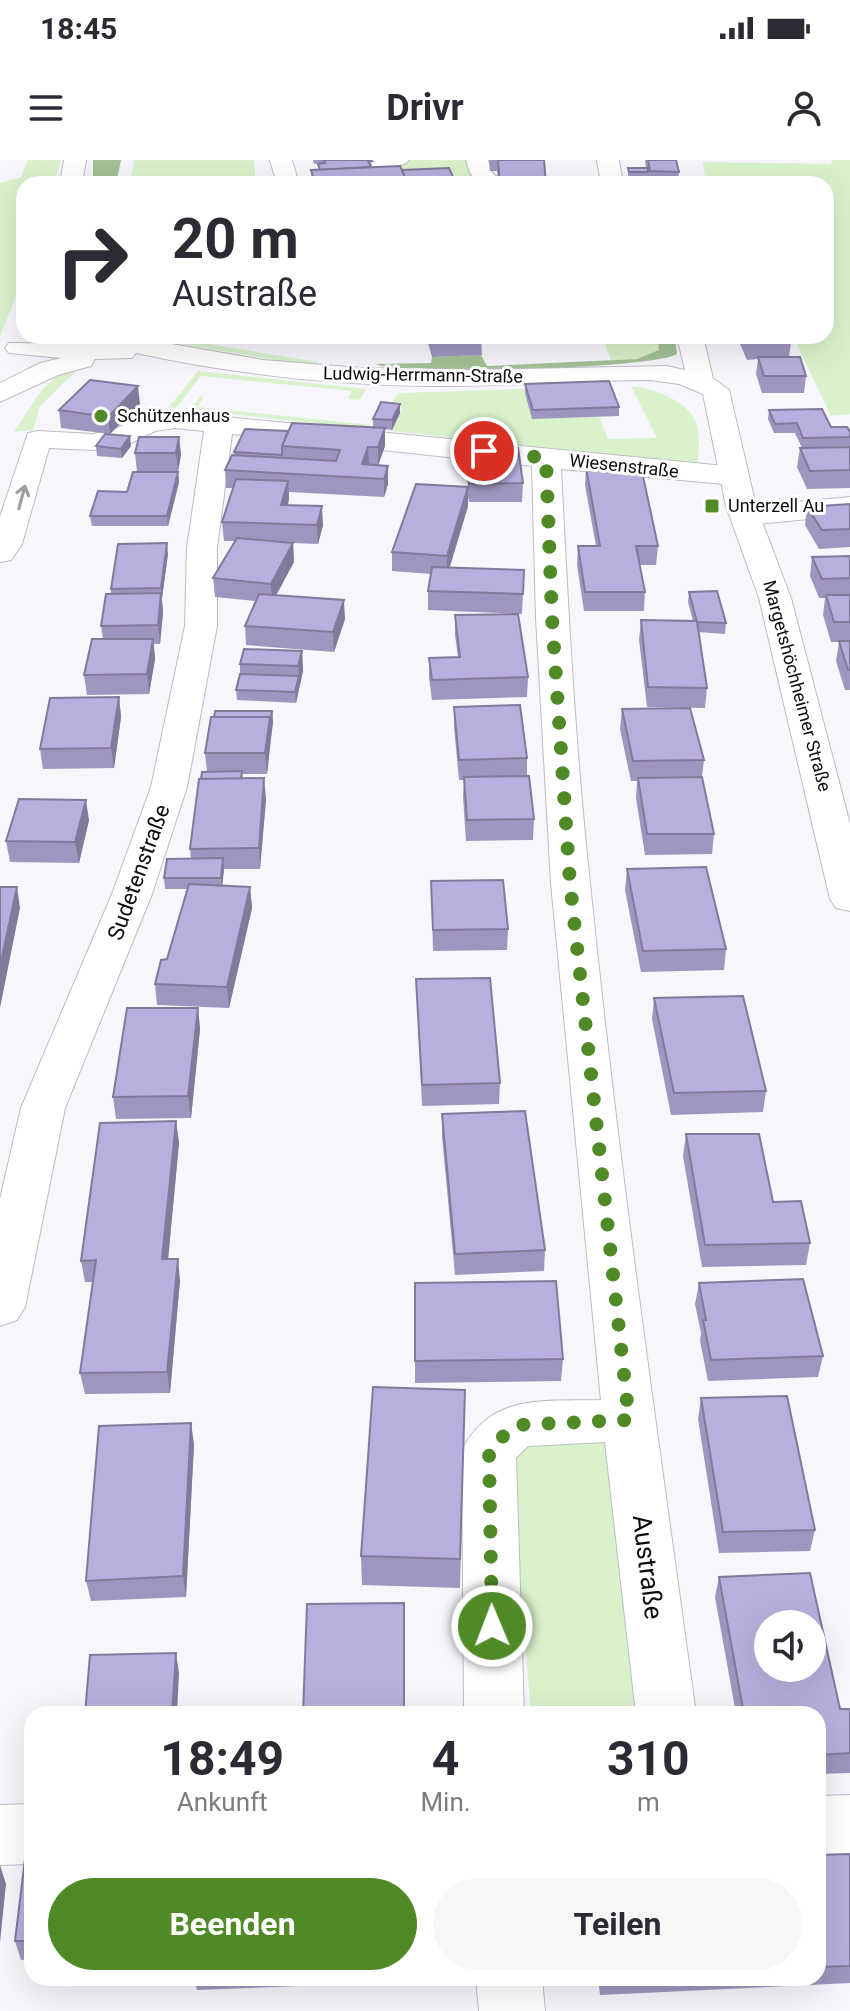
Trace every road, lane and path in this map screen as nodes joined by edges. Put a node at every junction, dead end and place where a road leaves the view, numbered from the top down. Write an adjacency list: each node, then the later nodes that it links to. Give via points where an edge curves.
1 (398, 160): 2 (street)
2 (377, 172)
3 (20, 344): 10 (street)
4 (47, 344): 7 (street, Ludwig-Herrmann-Straße)
5 (128, 344): 8 (street, Ludwig-Herrmann-Straße)
6 (692, 344): 9 (street)
7 (125, 353): 8 (street, Ludwig-Herrmann-Straße); 11 (street, via 73,361)
8 (195, 358): 9 (street, Ludwig-Herrmann-Straße, via 288,371 382,376 479,379 661,373)
9 (700, 379): 14 (street, Margetshöchheimer Straße, via 716,390)
10 (0, 386)
11 (0, 394)
12 (220, 423): 13 (street, Wiesenstraße); 17 (street, Wiesenstraße, one-way to 12, via 38,439 93,442 149,423); 19 (street, Sudetenstraße, via 202,548 201,626 169,787 132,894 43,1108)
13 (546, 458): 14 (street, Wiesenstraße); 20 (street, Austraße, via 570,883)
14 (735, 476): 16 (street, Margetshöchheimer Straße)
15 (850, 506): 16 (street)
16 (746, 516): 18 (street, Margetshöchheimer Straße, via 775,598)
17 (0, 553)
18 (850, 899)
19 (0, 1307)
20 (629, 1420): 21 (street, via 515,1425 489,1450); 22 (street, Austraße)
21 (494, 1706)
22 (665, 1706)
23 (850, 1825): 24 (street)
24 (826, 1826)
25 (24, 1834): 26 (street)
26 (0, 1835)
27 (510, 1986): 28 (street)
28 (512, 2011)

